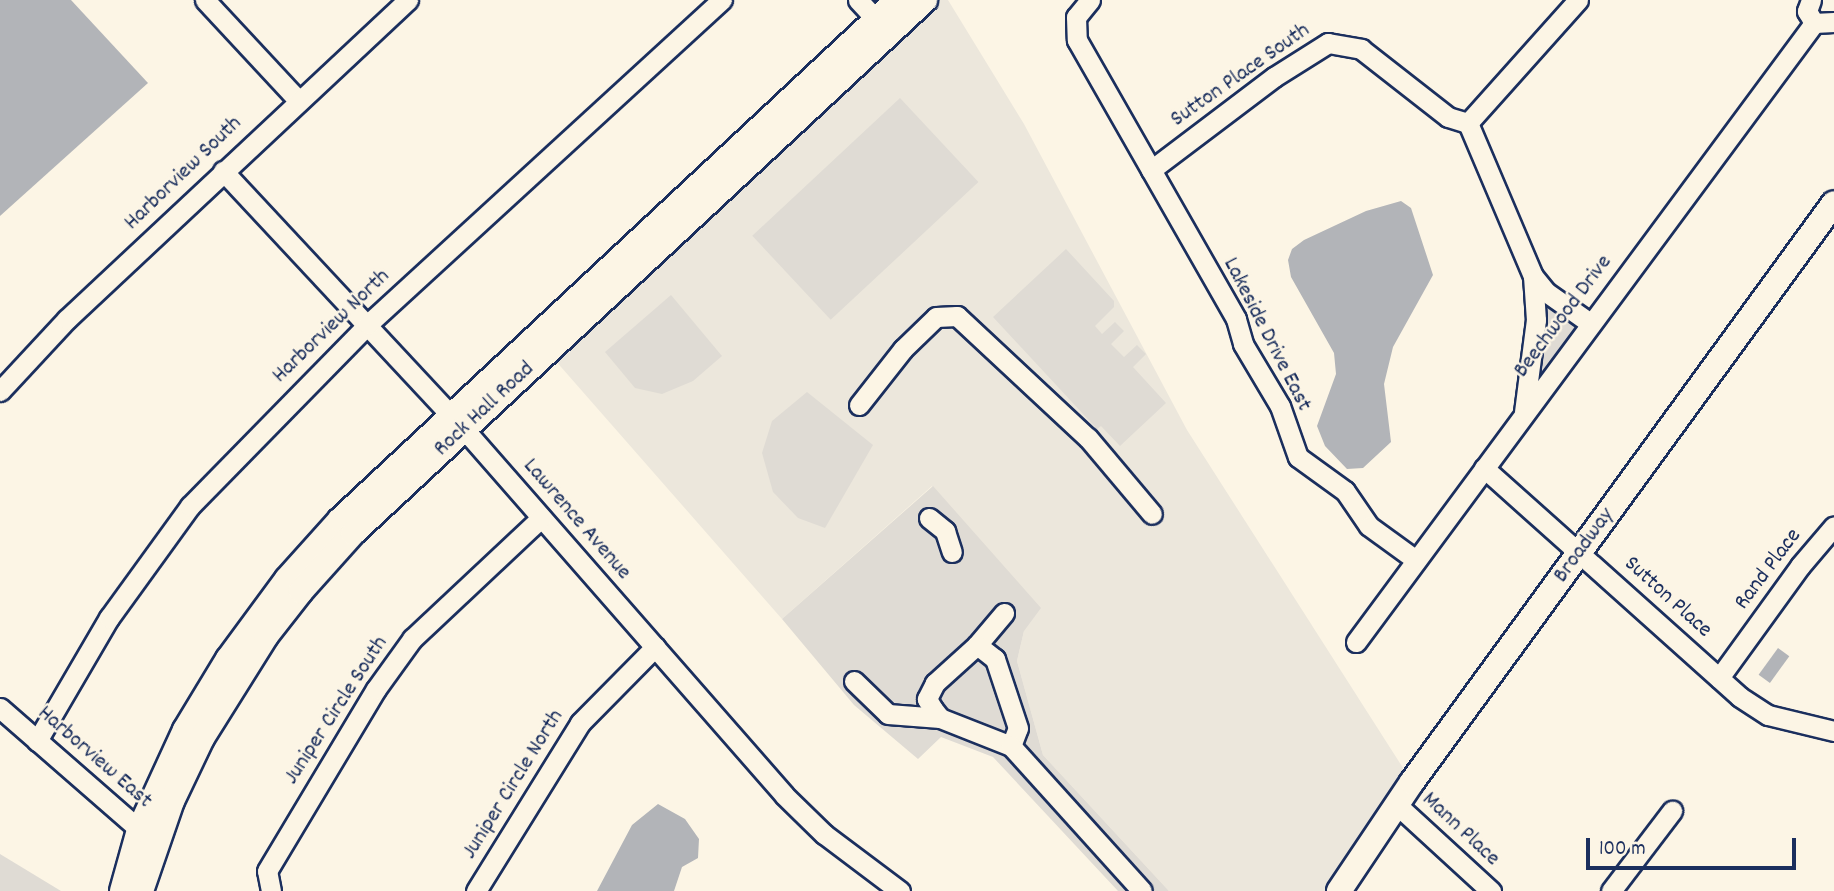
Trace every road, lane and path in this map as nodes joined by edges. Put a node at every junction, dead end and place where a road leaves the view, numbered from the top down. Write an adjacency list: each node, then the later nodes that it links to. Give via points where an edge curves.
1 (205, 0): 12 (street)
2 (408, 0): 12 (street, Harborview South)
3 (722, 0): 20 (street, Harborview North)
4 (858, 0): 10 (street)
5 (897, 0): 10 (main road, Rock Hall Road)
6 (925, 0): 16 (main road, Rock Hall Road)
7 (1090, 0): 14 (street, Lakeside Drive East, via 1076,16 1077,40)
8 (1578, 0): 13 (street)
9 (1811, 0): 11 (street, via 1807,10)
10 (876, 19): 16 (main road, Rock Hall Road)
11 (1824, 22): 19 (street, Beechwood Drive)
12 (298, 100): 15 (street, Harborview South)
13 (1468, 123): 14 (street, Sutton Place South, via 1448,117 1361,49 1328,43 1274,77); 18 (street)
14 (1151, 170): 32 (street, Lakeside Drive East, via 1236,318 1243,344 1280,406 1298,457 1345,491 1368,526)
15 (223, 171): 20 (street, Lawrence Avenue); 21 (street, Harborview South, via 67,319)
16 (712, 186): 24 (main road, Rock Hall Road)
17 (1830, 216): 31 (main road, Broadway)
18 (1533, 276): 19 (street, via 1546,292); 23 (street, via 1536,320)
19 (1590, 323): 23 (street, Beechwood Drive)
20 (368, 324): 24 (street, Lawrence Avenue); 42 (street, Harborview North, via 190,506 109,618)
21 (0, 391)
22 (859, 405): 26 (street, via 902,349 936,317 957,316 1088,439)
23 (1524, 413): 25 (street, Beechwood Drive)
24 (458, 422): 27 (street, Lawrence Avenue); 46 (main road, Rock Hall Road, via 353,533 266,636)
25 (1484, 467): 31 (street, Sutton Place); 32 (street, Beechwood Drive)
26 (1152, 514)
27 (541, 518): 36 (street, Lawrence Avenue); 50 (street, Juniper Circle South, via 412,639 376,688 267,871)
28 (929, 518): 30 (street, via 944,531)
29 (1834, 526): 37 (street, Rand Place)
30 (952, 552)
31 (1581, 553): 37 (street, Sutton Place); 44 (main road, Broadway)
32 (1416, 560): 34 (street, Beechwood Drive)
33 (1004, 613): 35 (street)
34 (1356, 642)
35 (977, 645): 40 (street, via 935,683 928,699); 43 (street, via 995,659 1018,728)
36 (655, 647): 47 (street, Juniper Circle North, via 580,723); 51 (street, Lawrence Avenue, via 784,795 824,834)
37 (1719, 678): 41 (street, Sutton Place, via 1768,715)
38 (854, 681): 40 (street, via 888,714)
39 (0, 709): 42 (street, Harborview East)
40 (940, 718): 43 (street)
41 (1834, 731)
42 (37, 741): 46 (street, Harborview East)
43 (1011, 746): 52 (street)
44 (1396, 804): 53 (main road, Broadway); 54 (street, Mann Place)
45 (1672, 811): 55 (street)
46 (147, 837): 48 (main road, Rock Hall Road); 49 (main road, Rock Hall Road)
47 (485, 888)
48 (122, 891)
49 (141, 891)
50 (271, 891)
51 (900, 891)
52 (1142, 891)
53 (1339, 891)
54 (1491, 891)
55 (1611, 891)

